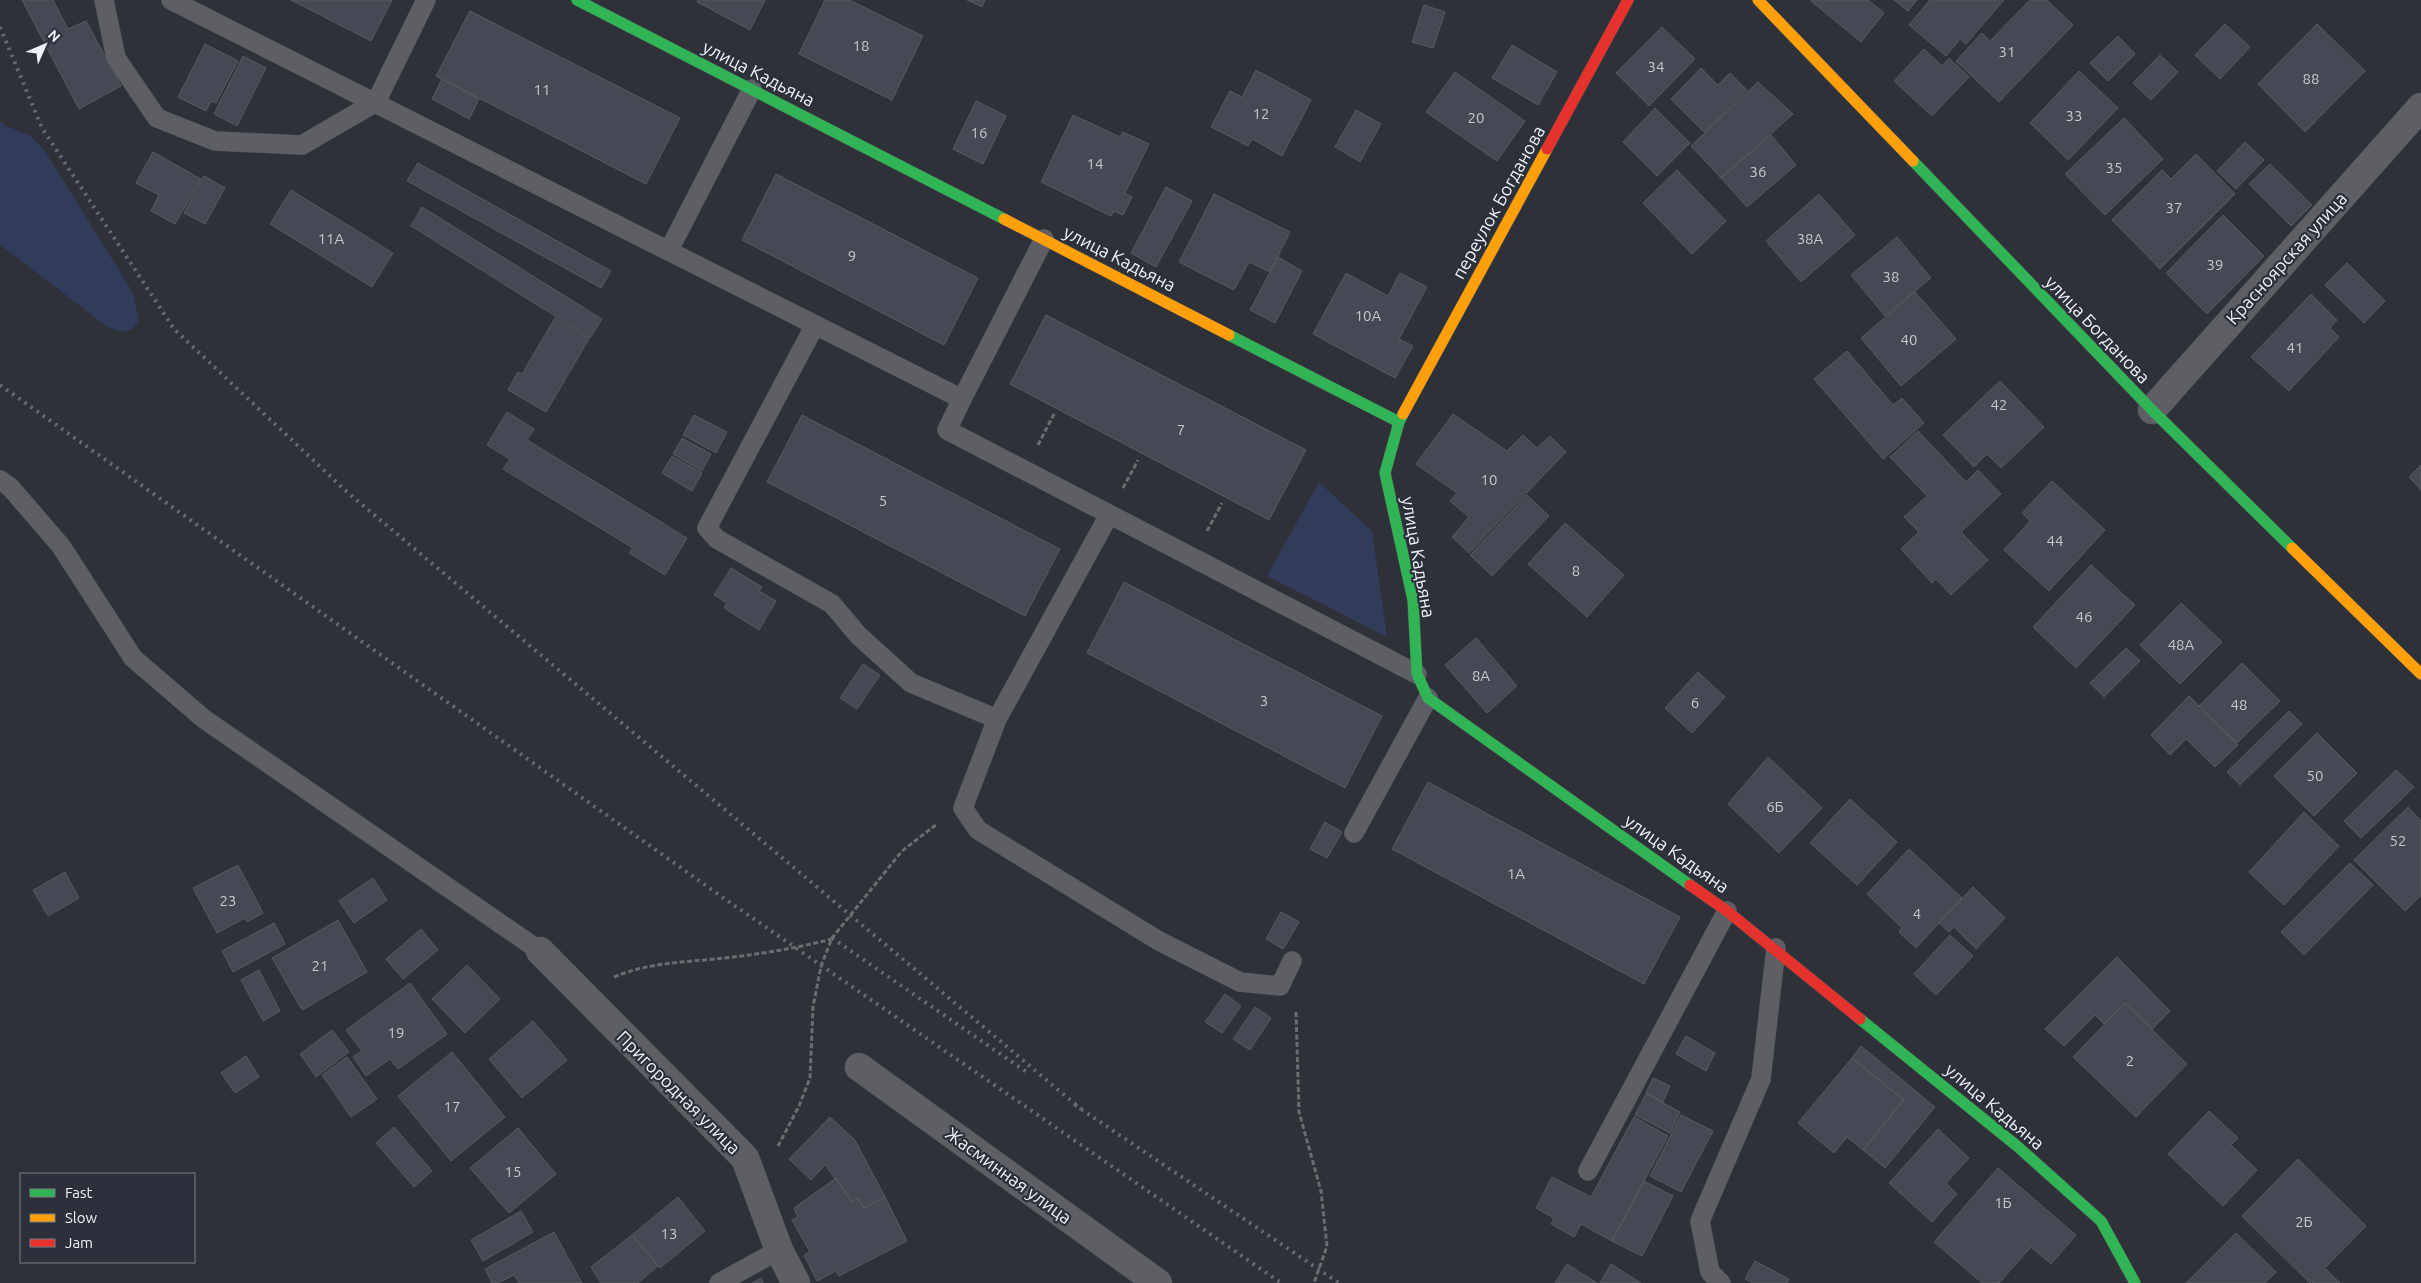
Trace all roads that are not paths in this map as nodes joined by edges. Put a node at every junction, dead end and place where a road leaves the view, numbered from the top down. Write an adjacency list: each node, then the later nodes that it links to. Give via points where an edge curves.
1 (104, 0): 8 (lane, via 116,58 157,118 215,141 302,144)
2 (171, 0): 8 (lane)
3 (426, 0): 8 (lane)
4 (577, 0): 7 (street, улица Кадьяна)
5 (1628, 0): 15 (street, переулок Богданова)
6 (1758, 0): 14 (street, улица Богданова)
7 (752, 90): 10 (street, улица Кадьяна); 11 (lane)
8 (376, 102): 11 (lane)
9 (2421, 107): 14 (street, Красноярская улица)
10 (1044, 239): 13 (lane); 15 (street, улица Кадьяна)
11 (669, 250): 12 (lane)
12 (816, 325): 13 (lane); 21 (lane, via 707,528 717,538 832,604 858,635 911,683)
13 (962, 399): 17 (lane, via 947,430)
14 (2152, 410): 19 (street, улица Богданова)
15 (1399, 422): 18 (street, улица Кадьяна, via 1385,473 1413,600)
16 (0, 480): 25 (lane, via 10,487 61,546 133,658 204,719)
17 (1109, 515): 18 (lane); 21 (lane)
18 (1417, 674): 20 (street, улица Кадьяна)
19 (2421, 674)
20 (1428, 698): 22 (lane); 23 (street, улица Кадьяна)
21 (998, 719): 26 (lane, via 963,808 978,830 1159,941 1240,982 1280,986)
22 (1354, 833)
23 (1727, 910): 24 (street, улица Кадьяна); 28 (lane)
24 (1776, 948): 33 (lane, via 1760,1079 1700,1221 1710,1272); 34 (street, улица Кадьяна, via 2018,1146 2101,1221)
25 (540, 951): 29 (street, Пригородная улица, via 745,1158)
26 (1292, 961)
27 (859, 1067): 32 (street, Жасминная улица)
28 (1588, 1172)
29 (779, 1250): 30 (lane); 31 (street, Пригородная улица)
30 (719, 1283)
31 (796, 1283)
32 (1158, 1283)
33 (1721, 1283)
34 (2135, 1283)

